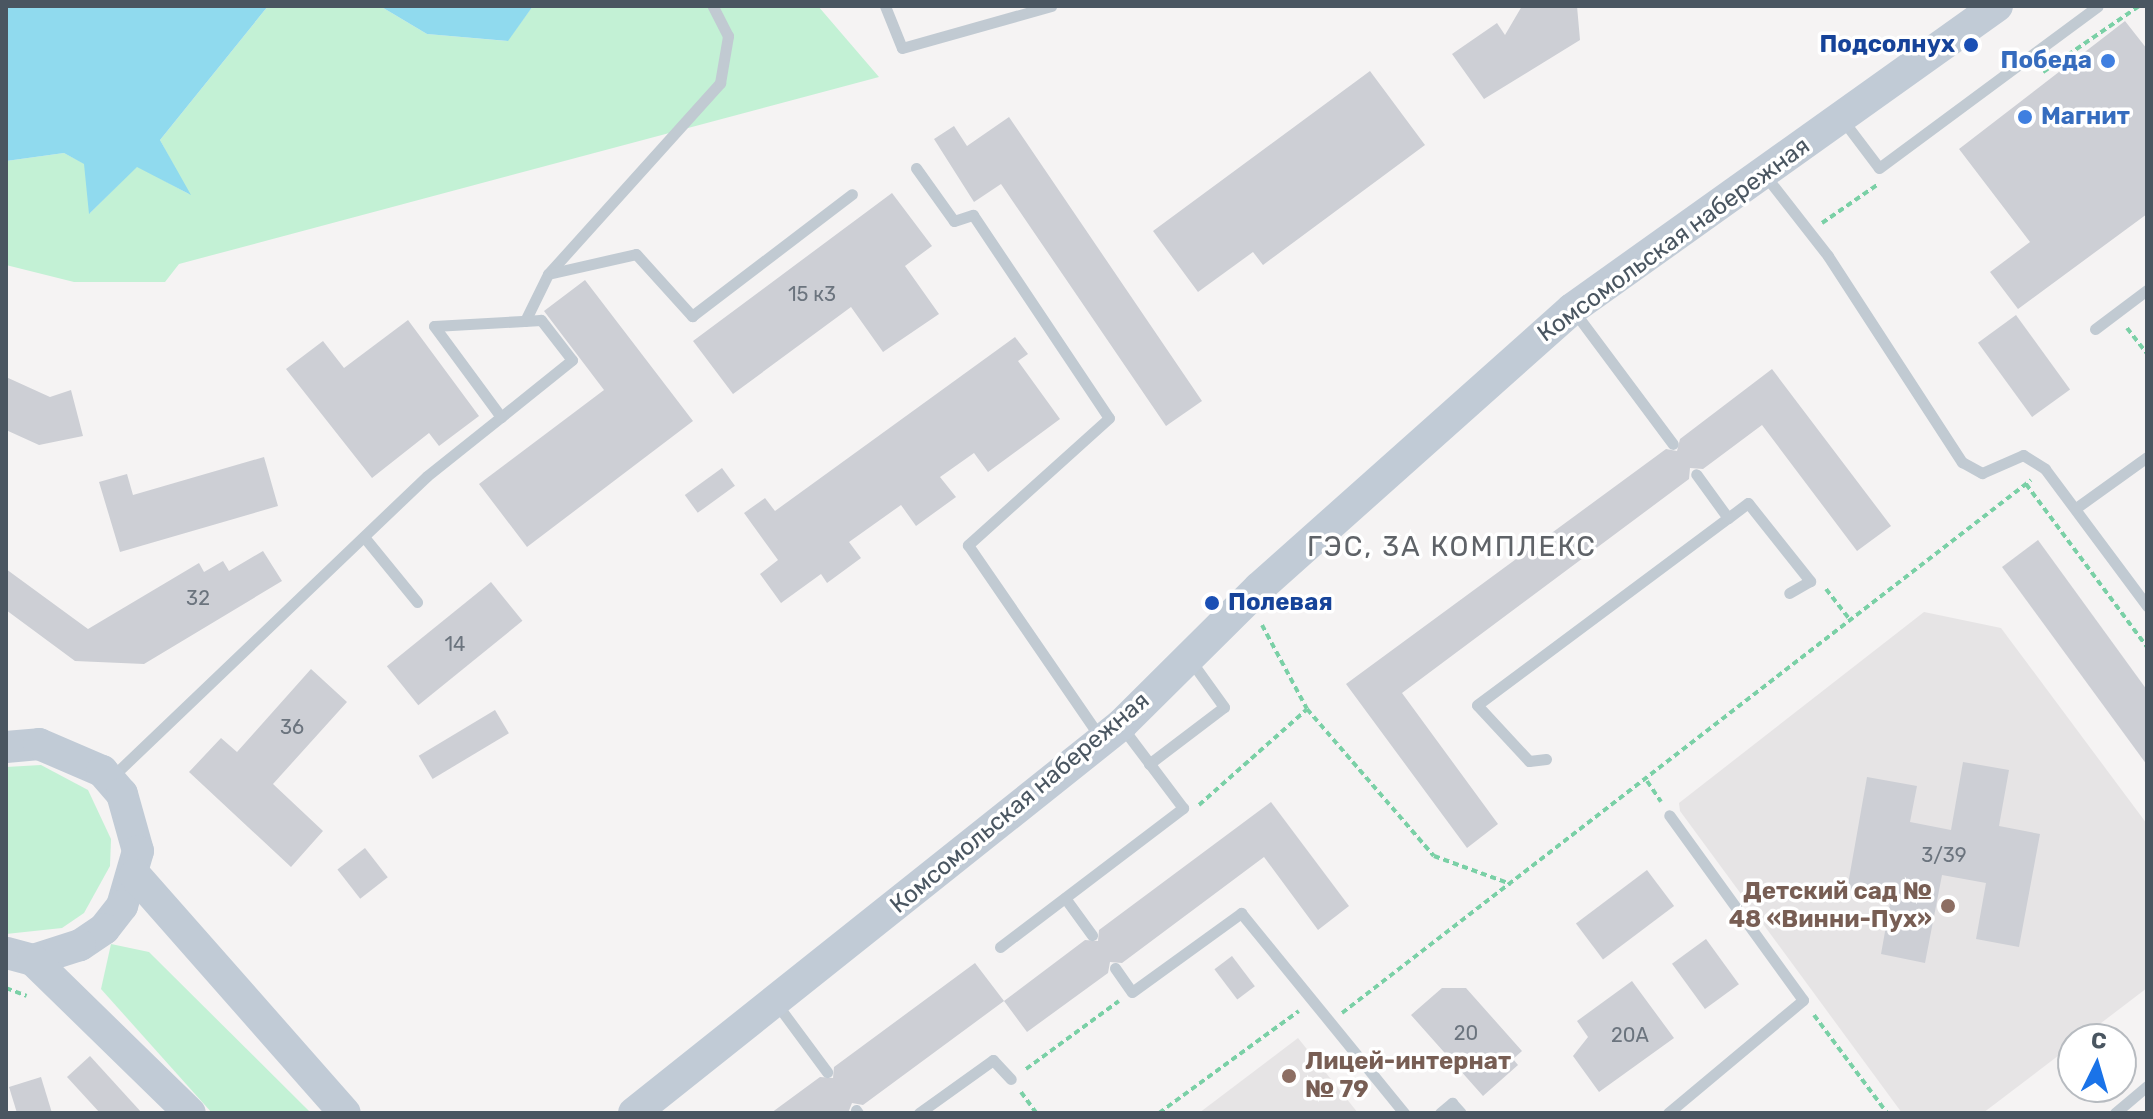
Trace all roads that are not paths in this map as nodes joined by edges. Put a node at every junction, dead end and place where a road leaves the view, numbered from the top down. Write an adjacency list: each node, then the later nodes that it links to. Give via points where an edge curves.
1 (713, 6): 10 (lane, via 728,36 720,83)
2 (885, 6): 3 (lane, via 902,48)
3 (1051, 6)
4 (2098, 6): 6 (lane, via 1879,168)
5 (1993, 7): 6 (street, Комсомольская набережная)
6 (1842, 118): 8 (street, Комсомольская набережная)
7 (916, 168): 27 (lane, via 954,221 973,215 1109,418 968,545)
8 (1764, 174): 12 (street, Комсомольская набережная); 19 (lane, via 1828,256 1962,462 1982,473 2023,455 2045,469)
9 (852, 194): 10 (lane, via 692,316 636,254)
10 (548, 274): 13 (lane)
11 (2147, 290): 14 (lane)
12 (1572, 309): 16 (lane); 25 (street, Комсомольская набережная, via 1248,598)
13 (525, 321): 15 (lane, via 541,320 572,360); 15 (lane, via 434,326)
14 (2095, 329)
15 (501, 417): 21 (lane)
16 (1673, 444)
17 (2147, 457): 19 (lane)
18 (1696, 474): 20 (lane)
19 (2076, 508): 24 (lane)
20 (1728, 518): 22 (lane, via 1748,503 1810,581); 30 (lane, via 1477,705 1529,761)
21 (364, 537): 23 (lane); 32 (lane)
22 (1789, 593)
23 (417, 602)
24 (2147, 606)
25 (1189, 658): 27 (street, Комсомольская набережная); 31 (lane, via 1224,707)
26 (6, 724): 29 (street)
27 (1111, 733): 31 (lane); 40 (street, Комсомольская набережная)
28 (6, 747): 29 (street, via 39,744)
29 (74, 753): 32 (street)
30 (1546, 759)
31 (1149, 764): 35 (lane, via 1183,808)
32 (109, 779): 34 (street, via 135,826)
33 (1669, 815): 51 (lane, via 1803,1000)
34 (135, 875): 38 (street, via 104,929 80,945); 45 (street)
35 (1065, 898): 36 (lane); 37 (lane)
36 (1092, 935)
37 (1000, 947)
38 (19, 957): 44 (street)
39 (1115, 968): 48 (lane, via 1132,992 1241,913)
40 (775, 1002): 41 (lane); 46 (street, Комсомольская набережная)
41 (827, 1072)
42 (1012, 1081): 47 (lane, via 993,1060)
43 (2147, 1086): 52 (lane)
44 (190, 1113)
45 (345, 1113)
46 (634, 1113)
47 (919, 1113)
48 (1404, 1113)
49 (1440, 1113): 50 (lane, via 1452,1103)
50 (1461, 1113)
51 (1668, 1113)
52 (2115, 1113)

